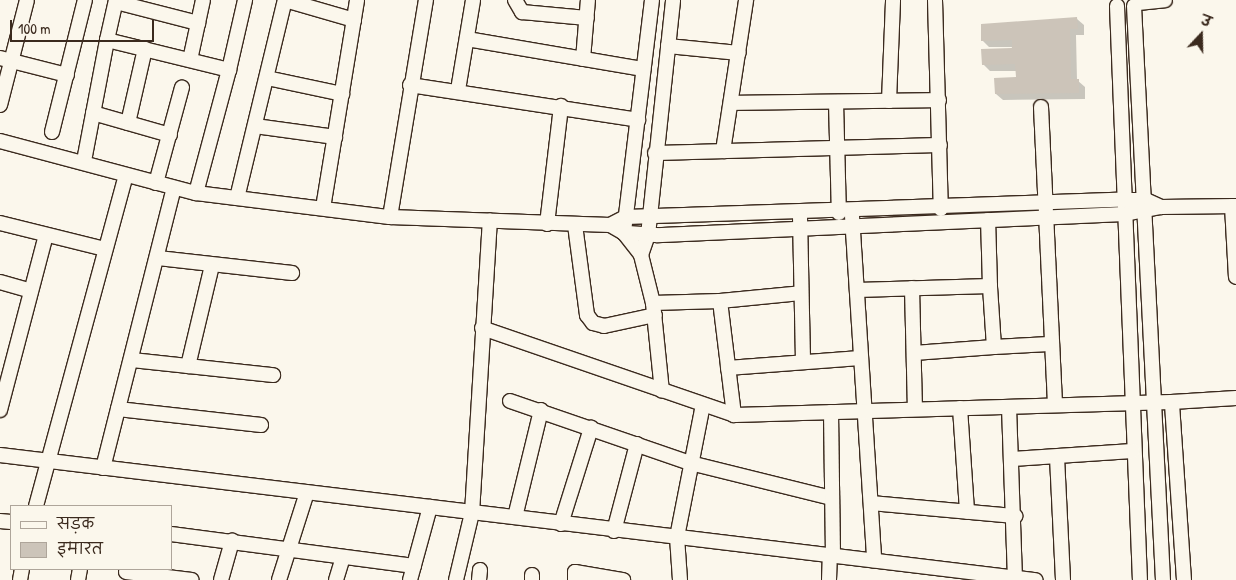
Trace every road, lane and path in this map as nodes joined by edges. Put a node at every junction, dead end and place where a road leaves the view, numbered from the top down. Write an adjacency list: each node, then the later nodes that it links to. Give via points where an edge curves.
1 (27, 0): 29 (street)
2 (85, 0): 34 (street)
3 (203, 0): 23 (street)
4 (244, 0): 33 (street)
5 (285, 0): 22 (street); 35 (street)
6 (357, 0): 22 (street)
7 (426, 0): 36 (street)
8 (473, 0): 24 (street)
9 (515, 0): 21 (street, via 522,12)
10 (588, 0): 21 (street)
11 (652, 0): 32 (street)
12 (673, 0): 26 (street)
13 (746, 0): 28 (street)
14 (893, 0): 41 (street)
15 (935, 0): 40 (street)
16 (1165, 0): 19 (street)
17 (116, 1): 20 (street); 25 (street)
18 (1115, 3): 19 (street); 67 (street)
19 (1137, 3): 65 (street)
20 (160, 6): 23 (street)
21 (587, 18): 30 (street)
22 (354, 20): 39 (street)
23 (198, 23): 31 (street)
24 (466, 39): 30 (street); 38 (street)
25 (107, 40): 27 (street); 47 (street)
26 (668, 46): 28 (street); 58 (street)
27 (145, 49): 31 (street); 49 (street)
28 (738, 53): 43 (street)
29 (6, 59): 34 (street); 44 (street)
30 (582, 59): 32 (street)
31 (190, 60): 33 (street)
32 (643, 69): 48 (street)
33 (229, 70): 63 (street)
34 (67, 75): 51 (street)
35 (267, 78): 39 (street); 50 (street)
36 (410, 84): 38 (street); 73 (street)
37 (182, 87): 52 (street)
38 (458, 90): 45 (street)
39 (342, 94): 53 (street)
40 (939, 100): 41 (street); 55 (street)
41 (889, 101): 42 (street)
42 (836, 102): 43 (street); 56 (street)
43 (732, 103): 57 (street)
44 (0, 105)
45 (561, 106): 48 (street); 79 (street)
46 (1042, 107): 70 (street)
47 (93, 113): 49 (street); 59 (street)
48 (638, 120): 74 (street)
49 (128, 123): 52 (street)
50 (255, 126): 53 (street); 64 (street)
51 (52, 132)
52 (170, 135): 61 (street)
53 (335, 137): 68 (street)
54 (0, 141): 59 (street)
55 (940, 145): 56 (street); 69 (street)
56 (836, 148): 57 (street); 72 (street)
57 (723, 151): 58 (street)
58 (655, 153): 71 (street)
59 (84, 161): 60 (street)
60 (126, 175): 61 (street); 85 (street)
61 (156, 183): 62 (street)
62 (174, 188): 63 (street); 87 (street)
63 (196, 193): 64 (street)
64 (238, 198): 68 (street)
65 (1146, 206): 66 (street); 67 (street); 113 (street)
66 (1234, 206): 90 (street)
67 (1124, 207): 70 (street); 115 (street)
68 (323, 208): 73 (street)
69 (941, 209): 70 (street); 72 (street)
70 (1046, 210): 76 (street); 100 (street)
71 (649, 216): 74 (street); 75 (street); 84 (street)
72 (848, 216): 75 (street); 76 (street); 94 (street)
73 (390, 217): 77 (street)
74 (626, 217): 81 (street); 82 (street)
75 (800, 220): 84 (street); 96 (street)
76 (988, 220): 92 (street)
77 (490, 221): 79 (street); 99 (street)
78 (0, 223): 83 (street)
79 (547, 224): 80 (street)
80 (575, 225): 81 (street); 98 (street, via 587,315 593,323 604,326)
81 (610, 225): 82 (street)
82 (624, 233): 84 (street); 86 (street)
83 (46, 234): 85 (street); 95 (street)
84 (648, 235): 86 (street)
85 (105, 248): 134 (street)
86 (641, 255): 98 (street)
87 (158, 258): 88 (street); 104 (street)
88 (212, 265): 89 (street); 106 (street)
89 (292, 273)
90 (1236, 275)
91 (0, 282): 95 (street)
92 (990, 286): 93 (street); 101 (street)
93 (912, 288): 94 (street); 102 (street)
94 (857, 290): 103 (street)
95 (32, 291): 109 (street)
96 (801, 293): 97 (street); 105 (street)
97 (720, 301): 98 (street); 107 (street)
98 (654, 309): 110 (street)
99 (482, 328): 110 (street); 143 (street)
100 (1049, 344): 101 (street); 117 (street)
101 (994, 347): 102 (street)
102 (914, 353): 123 (street)
103 (860, 358): 105 (street); 124 (street)
104 (132, 360): 106 (street); 120 (street)
105 (803, 360): 107 (street)
106 (188, 366): 108 (street)
107 (728, 368): 126 (street)
108 (274, 375)
109 (3, 391): 121 (street)
110 (662, 392): 116 (street)
111 (1236, 398): 114 (street)
112 (510, 401): 122 (street)
113 (1155, 402): 114 (street); 115 (street); 172 (street)
114 (1172, 402): 173 (street)
115 (1131, 404): 117 (street); 130 (street)
116 (703, 405): 126 (street); 135 (street)
117 (1054, 405): 118 (street)
118 (1009, 407): 119 (street); 133 (street)
119 (960, 408): 123 (street); 142 (street)
120 (118, 409): 127 (street); 136 (street)
121 (0, 410)
122 (541, 410): 128 (street); 145 (street)
123 (915, 410): 124 (street)
124 (866, 411): 125 (street); 139 (street)
125 (831, 412): 126 (street); 138 (street)
126 (734, 415)
127 (261, 425)
128 (590, 428): 129 (street); 146 (street)
129 (637, 444): 135 (street); 147 (street)
130 (1133, 451): 132 (street); 171 (street)
131 (0, 455): 134 (street)
132 (1057, 456): 133 (street); 170 (street)
133 (1012, 460): 144 (street)
134 (46, 461): 136 (street); 140 (street)
135 (690, 463): 138 (street); 149 (street)
136 (103, 468): 137 (street)
137 (307, 492): 141 (street); 151 (street)
138 (831, 498): 152 (street)
139 (871, 503): 142 (street); 154 (street)
140 (36, 505)
141 (430, 508): 143 (street); 155 (street)
142 (967, 512): 144 (street)
143 (472, 513): 145 (street); 165 (street)
144 (1015, 516): 157 (street)
145 (515, 517): 146 (street)
146 (561, 524): 147 (street)
147 (614, 531): 149 (street)
148 (172, 534): 150 (street)
149 (676, 537): 152 (street); 167 (street)
150 (232, 541): 151 (street); 161 (street)
151 (289, 549): 153 (street); 162 (street)
152 (832, 555): 154 (street); 168 (street)
153 (343, 557): 155 (street); 163 (street)
154 (874, 560): 157 (street)
155 (414, 566): 164 (street)
156 (126, 574): 158 (street)
157 (1015, 578): 169 (street)
158 (172, 579): 160 (street)
159 (614, 579): 166 (street, via 575,572)
160 (192, 580)
161 (221, 580)
162 (280, 580)
163 (336, 580)
164 (410, 580)
165 (456, 580)
166 (575, 580)
167 (680, 580)
168 (829, 580)
169 (1035, 580)
170 (1063, 580)
171 (1140, 580)
172 (1163, 580)
173 (1184, 580)

